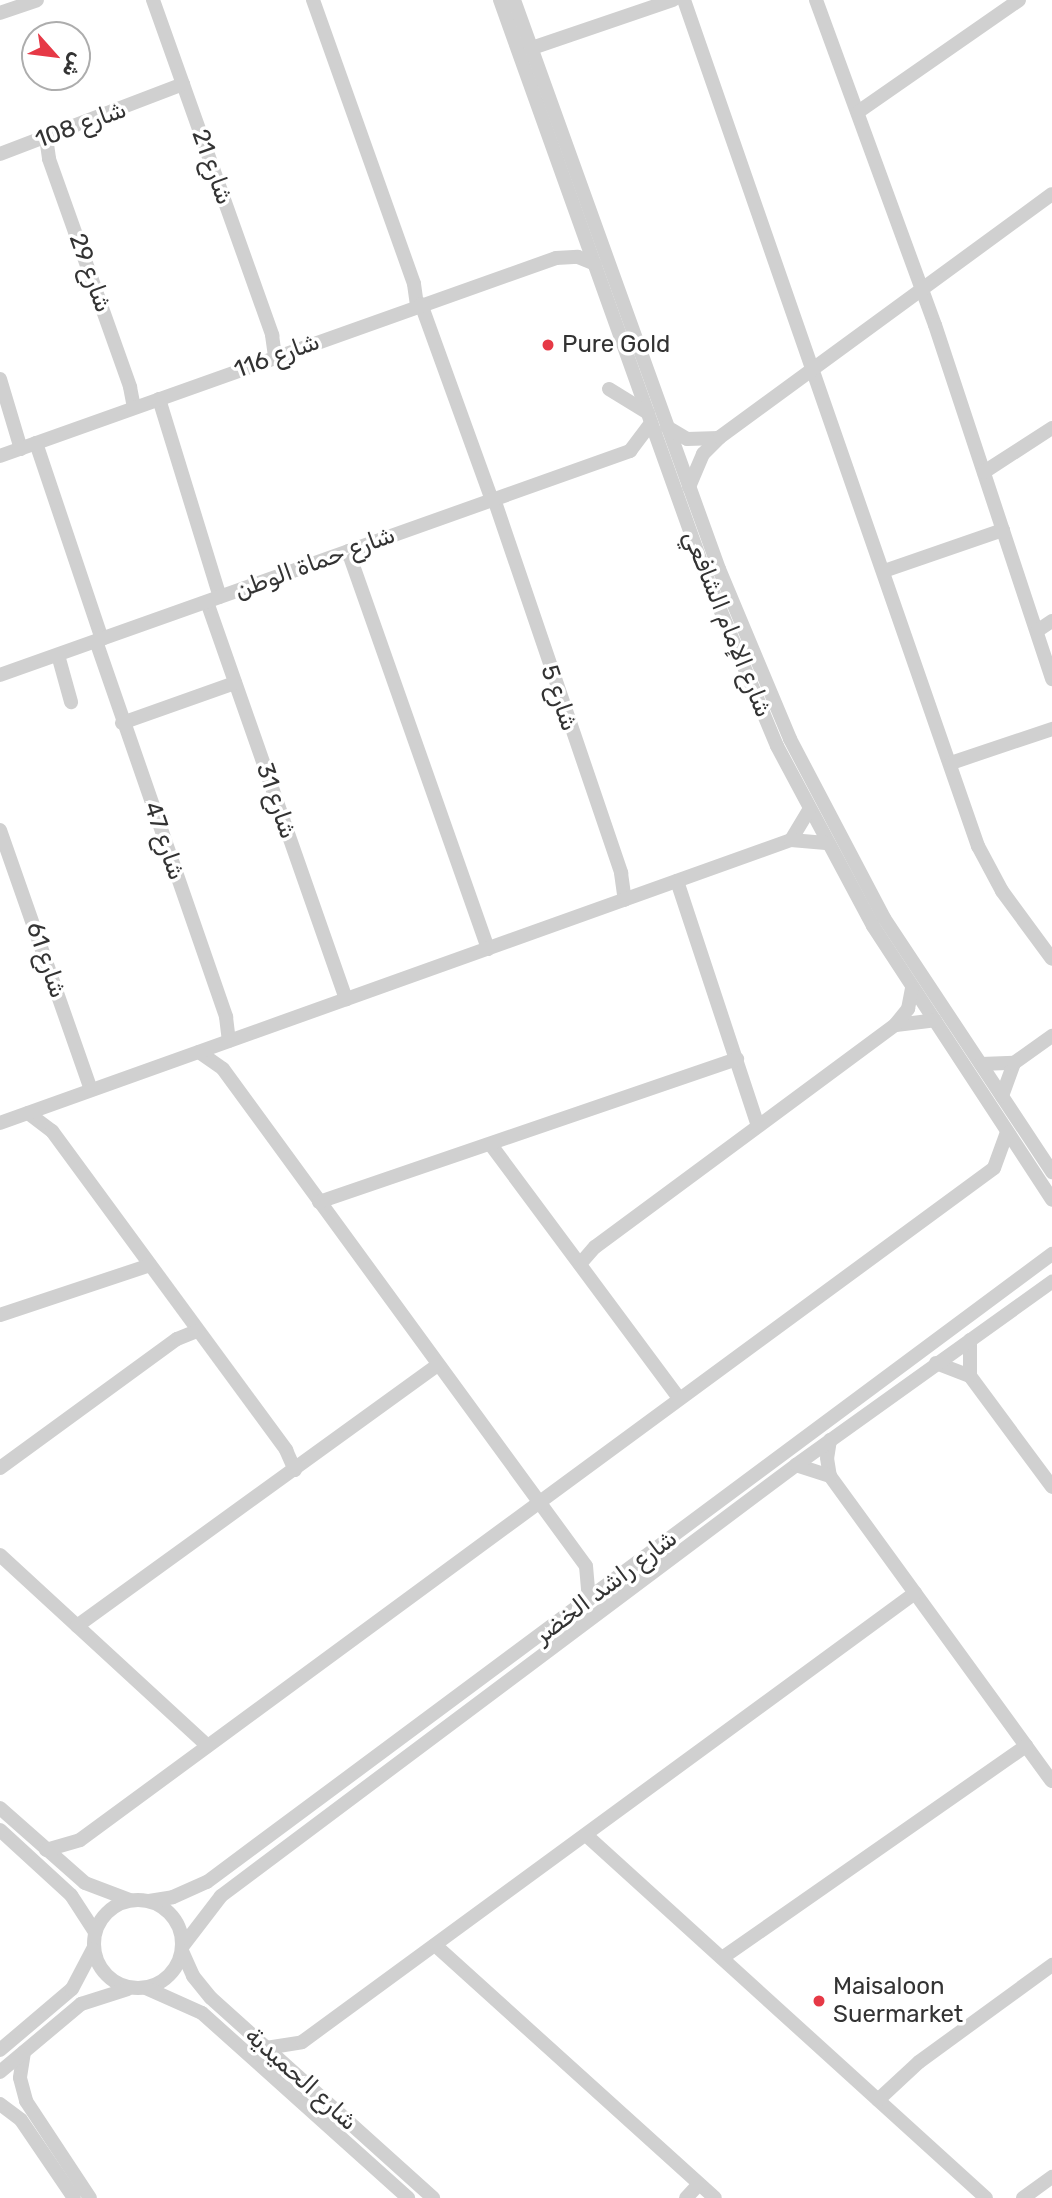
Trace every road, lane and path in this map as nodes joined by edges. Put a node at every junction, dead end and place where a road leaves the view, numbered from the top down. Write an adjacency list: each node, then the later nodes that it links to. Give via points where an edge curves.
1 (37, 0): 10 (street)
2 (153, 0): 12 (street, شارع 21)
3 (313, 0): 21 (street, شارع 5)
4 (500, 0): 17 (street, شارع الإمام الشافعي)
5 (514, 0): 11 (street, شارع الإمام الشافعي)
6 (673, 0): 11 (street)
7 (684, 0): 23 (street)
8 (816, 0): 13 (street)
9 (1019, 0): 13 (street)
10 (0, 13)
11 (532, 48): 28 (street, شارع الإمام الشافعي)
12 (184, 88): 14 (street, شارع 108); 22 (street, شارع 21)
13 (858, 112): 20 (street)
14 (42, 139): 15 (street, شارع 108); 26 (street, شارع 29, via 130,387)
15 (0, 154)
16 (1052, 194): 20 (street)
17 (581, 227): 18 (street, via 572,244); 19 (street, شارع الإمام الشافعي)
18 (556, 258): 19 (street, شارع 116, via 578,257); 21 (street, شارع 116)
19 (594, 264): 27 (street, شارع الإمام الشافعي)
20 (921, 289): 23 (street); 35 (street)
21 (421, 304): 22 (street, شارع 116); 37 (street, شارع 5)
22 (279, 356): 26 (street, شارع 116)
23 (813, 369): 30 (street); 40 (street)
24 (0, 379): 31 (street, شارع 47)
25 (609, 389): 27 (street)
26 (146, 404): 31 (street, شارع 116); 41 (street, شارع 31, via 163,423 216,571)
27 (649, 418): 32 (street); 34 (street, شارع الإمام الشافعي)
28 (667, 427): 30 (street, via 687,439); 36 (street, شارع الإمام الشافعي)
29 (1052, 428): 35 (street)
30 (720, 437): 36 (street, via 704,454)
31 (28, 446): 33 (street, شارع 116); 45 (street, شارع 47)
32 (630, 451): 34 (street); 37 (street, شارع حماة الوطن)
33 (0, 456)
34 (664, 458): 54 (street, شارع الإمام الشافعي, via 736,652)
35 (984, 472): 38 (street)
36 (689, 487): 71 (street, شارع الإمام الشافعي, via 749,646 811,785 884,918)
37 (490, 501): 39 (street, شارع حماة الوطن); 59 (street, شارع 5)
38 (1003, 530): 40 (street); 44 (street)
39 (348, 551): 41 (street, شارع حماة الوطن); 60 (street)
40 (884, 571): 53 (street)
41 (218, 598): 45 (street, شارع حماة الوطن); 49 (street, شارع 31)
42 (1052, 621): 44 (street)
43 (1052, 631): 44 (street)
44 (1038, 636): 48 (street)
45 (96, 641): 46 (street, شارع حماة الوطن); 51 (street, شارع 47)
46 (58, 655): 47 (street, شارع حماة الوطن); 50 (street)
47 (0, 675)
48 (1052, 679)
49 (235, 683): 51 (street); 63 (street, شارع 31)
50 (71, 702)
51 (122, 723): 67 (street, شارع 47, via 226,1017)
52 (1052, 729): 53 (street)
53 (951, 763): 61 (street, via 985,861)
54 (809, 810): 56 (street); 57 (street, شارع الإمام الشافعي)
55 (0, 830): 73 (street, شارع 61)
56 (791, 840): 57 (street); 58 (street)
57 (826, 843): 62 (street, شارع الإمام الشافعي)
58 (673, 882): 59 (street); 69 (street)
59 (629, 898): 60 (street)
60 (488, 948): 63 (street)
61 (1052, 959)
62 (912, 988): 64 (street, شارع الإمام الشافعي); 65 (street, via 908,1009)
63 (346, 999): 67 (street)
64 (935, 1020): 65 (street); 80 (street, شارع الإمام الشافعي)
65 (895, 1025): 78 (street)
66 (1052, 1036): 70 (street)
67 (228, 1042): 68 (street); 72 (street, شارع 47)
68 (199, 1052): 72 (street); 73 (street)
69 (736, 1055): 78 (street); 81 (street)
70 (1014, 1063): 71 (street); 74 (street)
71 (981, 1064): 74 (street, شارع الإمام الشافعي)
72 (223, 1069): 86 (street)
73 (91, 1090): 75 (street)
74 (1002, 1096): 84 (street, شارع الإمام الشافعي)
75 (46, 1107): 76 (street); 79 (street)
76 (28, 1113): 77 (street); 79 (street)
77 (0, 1123)
78 (762, 1124): 88 (street)
79 (52, 1131): 89 (street)
80 (1007, 1133): 82 (street, شارع الإمام الشافعي); 83 (street)
81 (491, 1145): 86 (street); 88 (street)
82 (1028, 1165): 83 (street); 85 (street, شارع الإمام الشافعي)
83 (994, 1168): 97 (street)
84 (1052, 1172)
85 (1052, 1200)
86 (322, 1206): 95 (street)
87 (1052, 1254): 107 (street, شارع راشد الخضر)
88 (577, 1260): 97 (street)
89 (147, 1261): 91 (street); 92 (street)
90 (1052, 1282): 93 (street, شارع راشد الخضر)
91 (0, 1315)
92 (194, 1327): 100 (street); 101 (street)
93 (970, 1340): 94 (street, شارع راشد الخضر); 96 (street)
94 (936, 1363): 96 (street); 98 (street, شارع راشد الخضر)
95 (438, 1365): 100 (street); 104 (street)
96 (970, 1376): 103 (street)
97 (678, 1397): 104 (street)
98 (830, 1440): 99 (street, شارع راشد الخضر); 102 (street)
99 (796, 1465): 102 (street); 125 (street, شارع راشد الخضر, via 220,1896)
100 (299, 1467): 110 (street)
101 (0, 1468)
102 (830, 1476): 108 (street)
103 (1052, 1487)
104 (538, 1502): 106 (street); 112 (street)
105 (0, 1555): 110 (street)
106 (586, 1566): 107 (street); 109 (street)
107 (619, 1577): 109 (street, شارع راشد الخضر)
108 (915, 1593): 111 (street); 116 (street)
109 (589, 1600): 121 (street, شارع راشد الخضر, via 207,1882 173,1897)
110 (80, 1629): 112 (street)
111 (1024, 1743): 113 (street); 126 (street)
112 (208, 1746): 117 (street)
113 (1052, 1781)
114 (0, 1808): 118 (street)
115 (0, 1830): 122 (street, via 71,1895)
116 (586, 1835): 123 (street); 126 (street)
117 (80, 1840): 118 (street); 119 (street, via 75,1855)
118 (46, 1850): 119 (street)
119 (77, 1877): 120 (street, via 103,1893)
120 (131, 1900): 121 (street); 122 (street, via 109,1911)
121 (149, 1901): 125 (street, via 170,1913)
122 (95, 1932): 124 (street)
123 (435, 1945): 129 (street); 138 (street)
124 (94, 1948): 128 (street, via 106,1975); 131 (street, via 72,1989)
125 (182, 1949): 128 (street, via 166,1979); 130 (street, شارع الحميدية, via 201,1987)
126 (726, 1962): 135 (street)
127 (1052, 1965): 135 (street)
128 (139, 1988): 132 (street, via 81,2004); 140 (street, شارع الحميدية, via 202,2012)
129 (302, 2042): 130 (street); 134 (street)
130 (266, 2048): 134 (street, شارع الحميدية)
131 (0, 2050)
132 (24, 2052): 133 (street); 139 (street, via 20,2078 26,2101)
133 (0, 2073)
134 (299, 2077): 141 (street, شارع الحميدية)
135 (874, 2096): 144 (street)
136 (0, 2104): 139 (street, via 21,2120)
137 (1052, 2176): 145 (street)
138 (699, 2184): 142 (street); 143 (street)
139 (82, 2197)
140 (408, 2198)
141 (433, 2198)
142 (686, 2198)
143 (715, 2198)
144 (986, 2198)
145 (1023, 2198)

